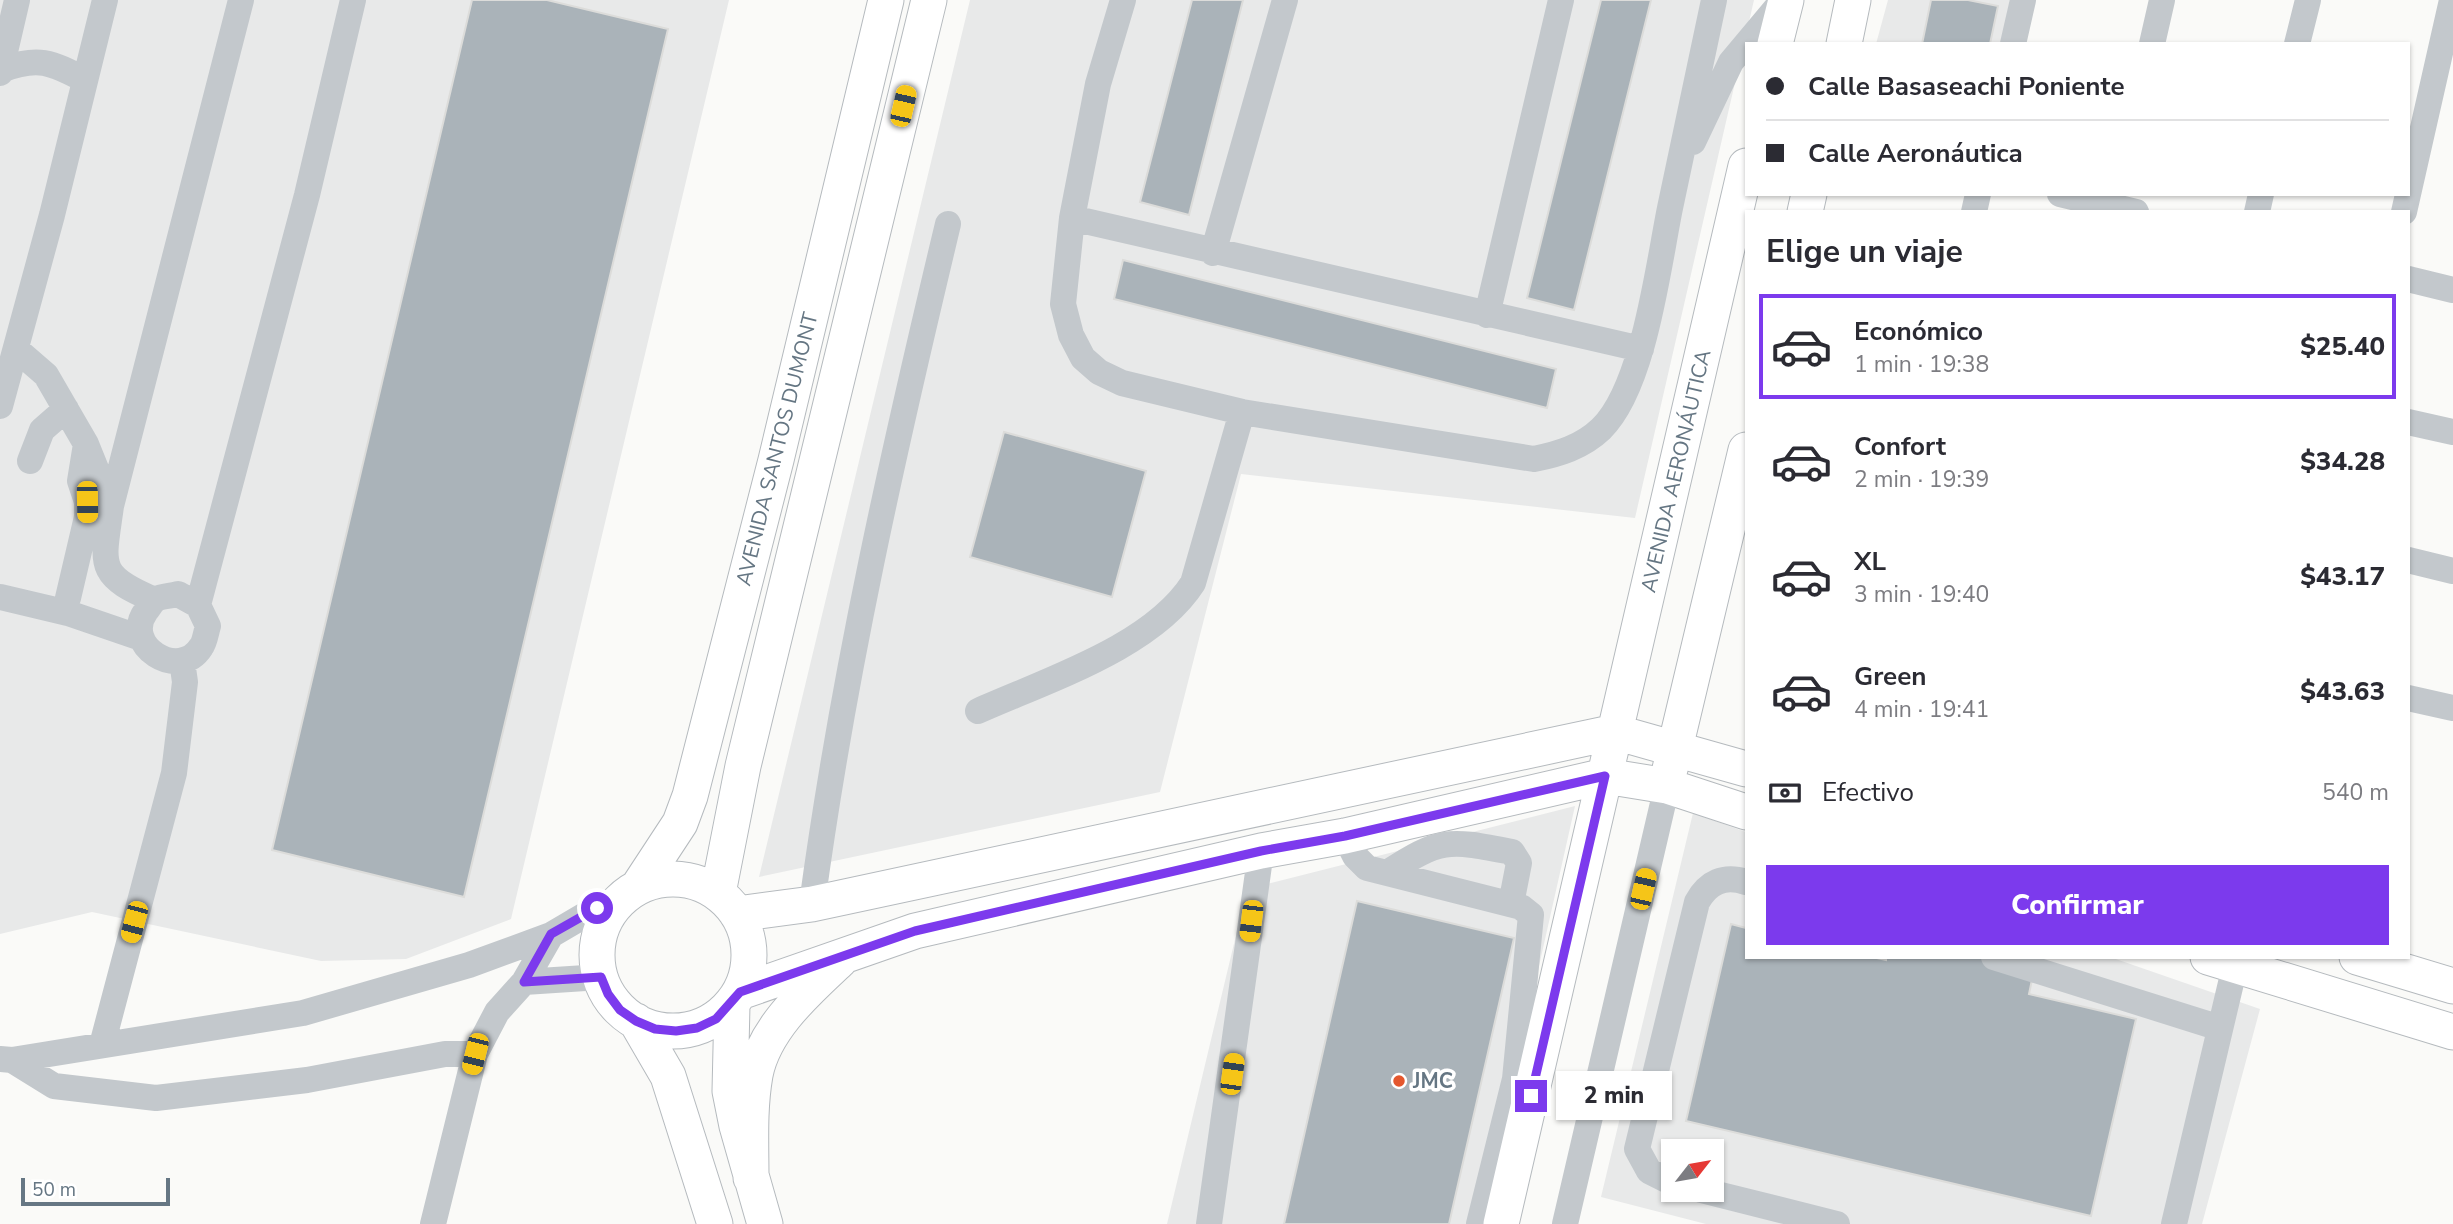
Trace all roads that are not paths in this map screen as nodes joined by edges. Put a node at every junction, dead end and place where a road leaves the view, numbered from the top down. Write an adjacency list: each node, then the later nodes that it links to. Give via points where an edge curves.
1 (17, 0): 24 (street)
2 (105, 0): 25 (street)
3 (241, 0): 47 (street)
4 (353, 0): 53 (street, via 307,195)
5 (886, 0): 69 (main road, AVENIDA SANTOS DUMONT, via 690,796 680,823)
6 (929, 0): 70 (main road, AVENIDA SANTOS DUMONT, via 727,833)
7 (1123, 0): 31 (street, via 1098,84)
8 (1285, 0): 33 (street)
9 (1561, 0): 36 (street)
10 (1714, 0): 27 (street)
11 (1784, 0): 17 (street); 18 (main road)
12 (1853, 0): 19 (main road)
13 (2023, 0): 20 (street)
14 (2162, 0): 21 (street)
15 (2308, 0): 22 (street)
16 (2452, 0): 28 (street)
17 (1748, 42)
18 (1775, 42)
19 (1844, 42)
20 (2013, 42)
21 (2152, 42)
22 (2298, 42)
23 (1745, 46): 27 (street, via 1731,62)
24 (0, 71): 25 (street, via 26,60 58,66)
25 (85, 80): 37 (street)
26 (1745, 170): 59 (main road, AVENIDA AERONÁUTICA)
27 (1678, 172): 38 (street)
28 (2410, 186)
29 (2072, 196): 30 (street)
30 (2122, 204)
31 (1072, 218): 33 (street); 41 (street, via 1063,304 1083,358 1122,383)
32 (948, 224): 71 (street, via 884,494 828,786)
33 (1213, 253): 36 (street)
34 (2410, 279): 35 (street)
35 (2453, 290)
36 (1487, 315): 38 (street)
37 (16, 349): 39 (street); 40 (street, via 46,375)
38 (1641, 349): 41 (street, via 1618,405 1602,428 1582,444 1534,459)
39 (0, 406)
40 (66, 409): 44 (street); 46 (street, via 42,430)
41 (1242, 412): 58 (street, via 1193,583 1179,604 1158,624 1118,648)
42 (2410, 422): 43 (street)
43 (2453, 432)
44 (86, 444): 47 (street); 52 (street, via 80,481 87,517)
45 (1745, 454): 60 (main road)
46 (30, 461)
47 (111, 506): 54 (street, via 105,554 109,571)
48 (2410, 560): 49 (street)
49 (2453, 571)
50 (0, 584): 52 (street)
51 (0, 597): 54 (street, via 68,614)
52 (68, 598): 54 (street)
53 (198, 605): 54 (street, via 178,594); 55 (street, via 208,626 201,648)
54 (146, 619): 55 (street, via 150,653 165,661)
55 (182, 661): 85 (street, via 185,682 174,774)
56 (2410, 698): 57 (street)
57 (2453, 708)
58 (978, 711)
59 (1615, 732): 60 (main road); 62 (main road, AVENIDA AERONÁUTICA); 71 (main road)
60 (1674, 747): 61 (main road); 63 (main road)
61 (1745, 769)
62 (1605, 776): 63 (main road); 65 (main road); 96 (main road, AVENIDA AERONÁUTICA)
63 (1667, 786): 64 (main road); 97 (street)
64 (1745, 812)
65 (1345, 836): 66 (main road); 67 (street, via 1360,863)
66 (1261, 851): 74 (main road, via 915,931); 94 (street)
67 (1387, 873): 72 (street); 72 (street, via 1424,849 1454,841 1512,852 1519,863)
68 (1745, 882): 88 (street, via 1721,880 1706,887 1697,902 1637,1149 1649,1171)
69 (627, 895): 70 (main road, via 665,879 693,881); 73 (street); 78 (main road, via 603,925 597,948)
70 (728, 904): 71 (main road); 81 (main road, via 748,939 749,966)
71 (812, 904)
72 (1511, 904): 95 (street, via 1527,910 1532,925 1515,1079)
73 (551, 934): 79 (street); 85 (street, via 469,965 303,1013)
74 (845, 955): 81 (main road); 89 (main road, via 799,1000 762,1053 753,1091)
75 (2000, 959): 83 (street)
76 (2364, 959): 80 (main road)
77 (2222, 961): 83 (street); 84 (main road)
78 (601, 977): 79 (street); 82 (main road, via 620,1010)
79 (524, 982): 86 (street, via 497,1012)
80 (2453, 986)
81 (736, 998): 82 (main road, via 716,1019 697,1028 655,1029); 89 (main road, via 730,1091)
82 (636, 1021): 92 (main road, via 668,1076)
83 (2220, 1028): 99 (street)
84 (2453, 1032)
85 (102, 1045): 87 (street)
86 (475, 1054): 87 (street, via 446,1054 307,1080 156,1098 54,1086); 91 (street)
87 (6, 1060)
88 (1661, 1177)
89 (751, 1178): 93 (main road)
90 (1724, 1196): 98 (street)
91 (433, 1224)
92 (715, 1224)
93 (765, 1224)
94 (1209, 1224)
95 (1479, 1224)
96 (1501, 1224)
97 (1565, 1224)
98 (1837, 1224)
99 (2174, 1224)

